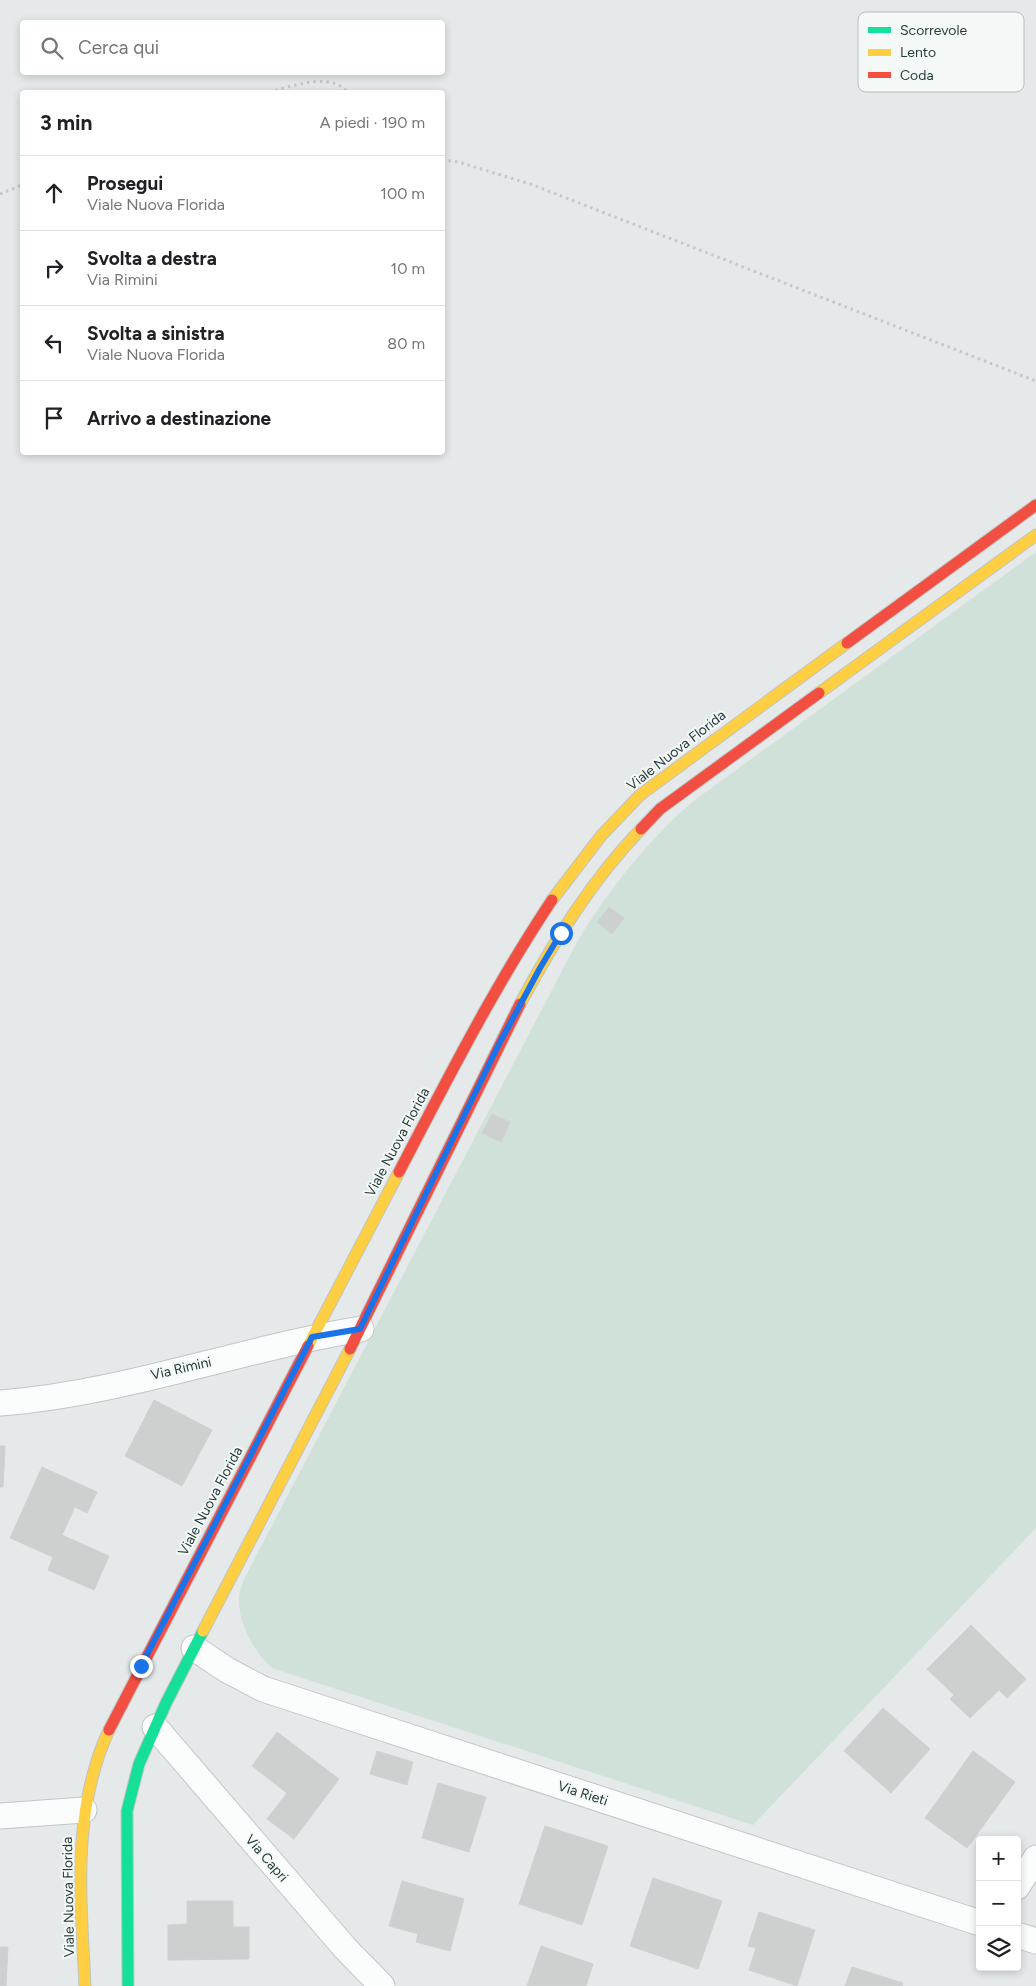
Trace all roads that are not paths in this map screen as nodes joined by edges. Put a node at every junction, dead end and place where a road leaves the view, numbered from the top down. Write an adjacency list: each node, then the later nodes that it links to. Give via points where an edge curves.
1 (1036, 506): 4 (street, Viale Nuova Florida, via 662,777 601,836 562,885 496,988)
2 (1036, 535): 3 (street, via 679,794 622,849 561,933 523,998)
3 (360, 1329): 4 (street, Via Rimini); 6 (street)
4 (312, 1337): 5 (street, Via Rimini, via 96,1388); 8 (street, Viale Nuova Florida, via 141,1666 98,1758)
5 (0, 1403)
6 (194, 1648): 7 (street); 12 (street, Via Rieti, via 226,1670 263,1689)
7 (155, 1727): 16 (street, via 134,1779 127,1811); 17 (street, Via Capri, via 345,1948)
8 (84, 1810): 9 (street); 15 (street, Viale Nuova Florida, via 81,1843)
9 (0, 1816)
10 (1036, 1858): 11 (street)
11 (1021, 1881)
12 (976, 1922)
13 (1021, 1936): 14 (street)
14 (1036, 1941)
15 (85, 1986)
16 (128, 1986)
17 (382, 1986)

